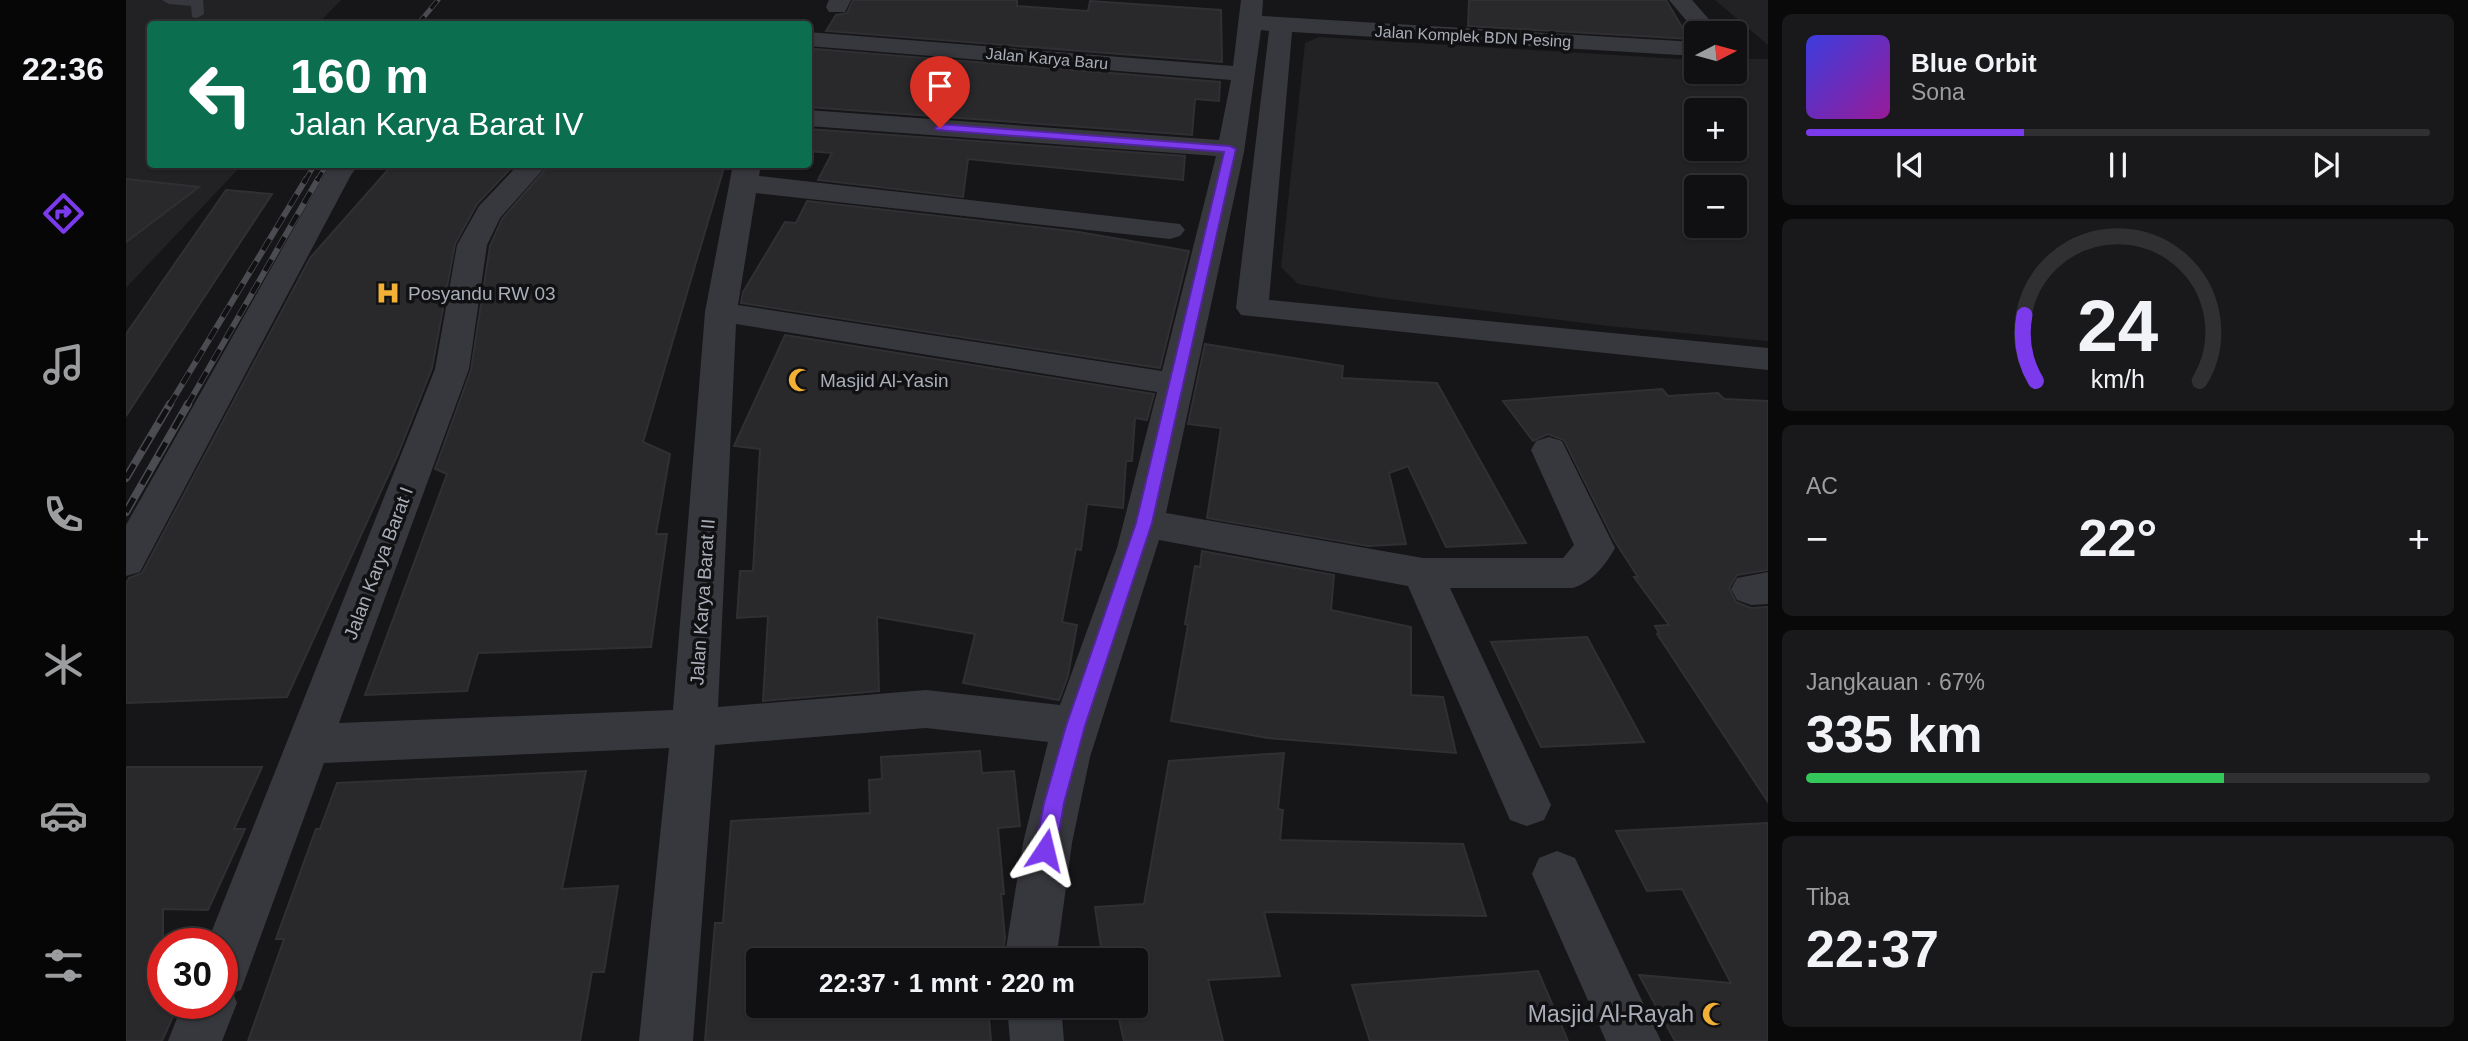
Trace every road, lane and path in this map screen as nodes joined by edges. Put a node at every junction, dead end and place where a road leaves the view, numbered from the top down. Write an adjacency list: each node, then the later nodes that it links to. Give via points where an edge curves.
1 (169, 0): 4 (lane, via 198,3)
2 (1680, 0): 5 (street)
3 (1251, 11): 6 (street, Jalan Komplek BDN Pesing); 9 (street)
4 (197, 14)
5 (1698, 21)
6 (1281, 25): 8 (street, Jalan Komplek BDN Pesing); 17 (street)
7 (812, 39): 9 (street, Jalan Karya Baru)
8 (1684, 48)
9 (1243, 74): 11 (street)
10 (812, 118): 11 (street)
11 (1230, 149): 16 (street)
12 (342, 168): 23 (street)
13 (531, 168): 27 (street, Jalan Karya Barat I, via 477,231 470,250 452,369)
14 (745, 174): 15 (street); 18 (street, Jalan Karya Barat II)
15 (1170, 230)
16 (1195, 301): 17 (street); 20 (street)
17 (1252, 308): 19 (street)
18 (721, 312): 20 (street); 26 (street, Jalan Karya Barat II)
19 (1768, 359)
20 (1175, 384): 22 (street)
21 (1549, 450): 24 (street, via 1595,548 1573,573)
22 (1144, 523): 24 (street); 25 (street)
23 (126, 561)
24 (1423, 573): 28 (street)
25 (1076, 726): 26 (street, via 926,709); 31 (street, via 1054,803)
26 (694, 728): 27 (street); 35 (street, Jalan Karya Barat II)
27 (310, 744): 30 (street, Jalan Karya Barat I)
28 (1527, 805)
29 (1557, 874): 37 (street)
30 (238, 930)
31 (1031, 948)
32 (1035, 1018): 36 (street)
33 (204, 1019): 34 (street)
34 (195, 1041)
35 (666, 1041)
36 (1037, 1041)
37 (1634, 1041)

